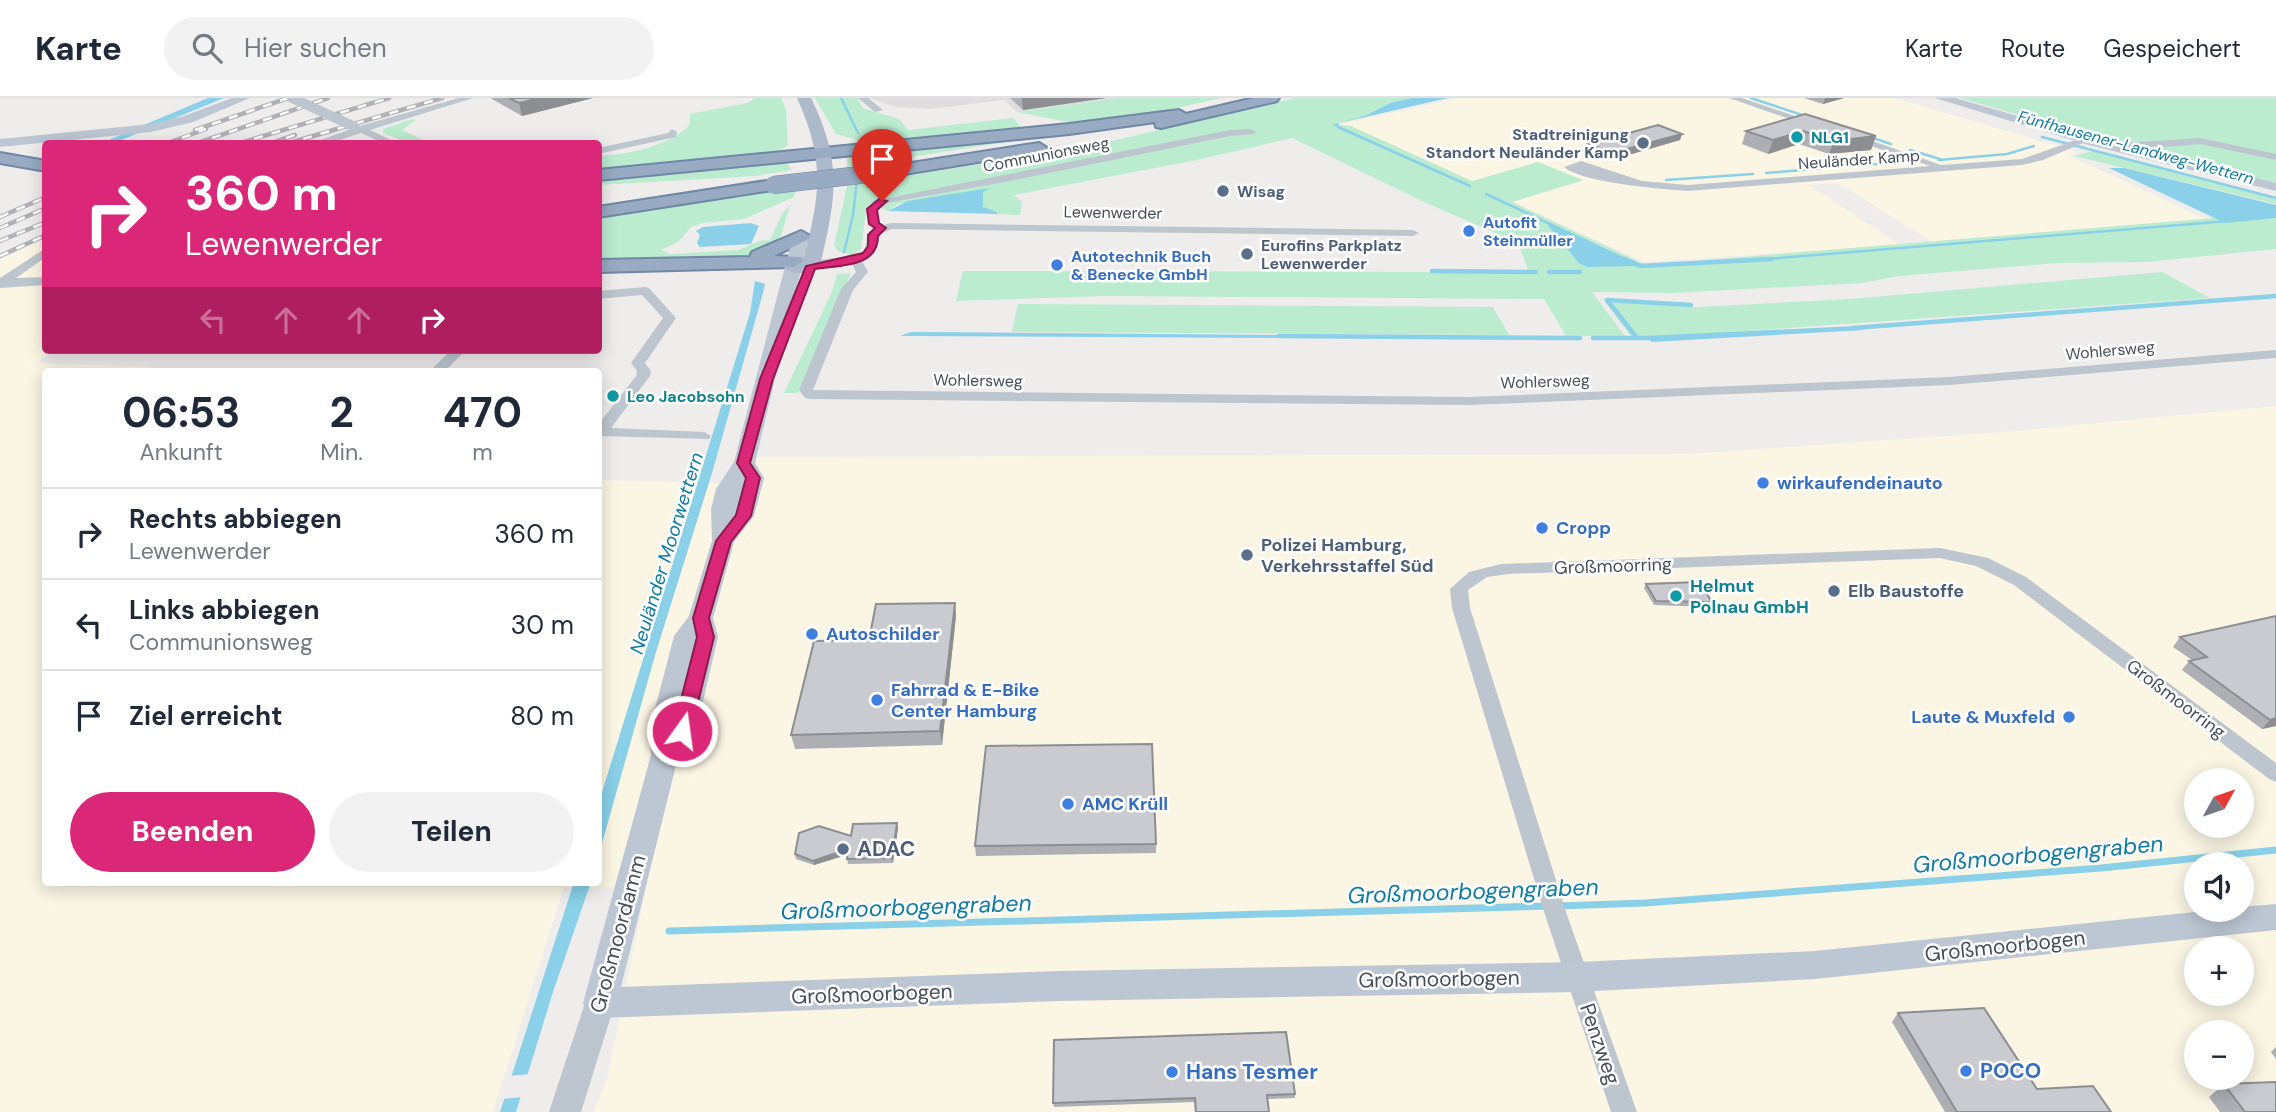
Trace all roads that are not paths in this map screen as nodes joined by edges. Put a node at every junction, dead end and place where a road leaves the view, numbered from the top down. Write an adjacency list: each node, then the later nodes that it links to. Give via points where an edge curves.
1 (244, 98): 20 (main road, via 164,125)
2 (292, 98): 13 (street, bridge)
3 (469, 98): 13 (street)
4 (794, 98): 22 (main road, Großmoordamm)
5 (804, 98): 22 (main road, Großmoordamm)
6 (862, 98): 11 (street)
7 (1247, 98): 12 (highway)
8 (1272, 98): 28 (highway, via 1002,156)
9 (1733, 98): 14 (street)
10 (1941, 98): 21 (main road)
11 (878, 110)
12 (1179, 114): 22 (highway, via 877,148); 28 (highway)
13 (358, 129): 18 (street); 19 (street)
14 (1828, 129)
15 (1251, 132): 40 (street, Communionsweg, via 890,199 872,209 874,224)
16 (1840, 133): 29 (street)
17 (647, 139): 24 (street)
18 (326, 140)
19 (384, 140)
20 (4, 142)
21 (2075, 144): 23 (main road); 29 (street, Neuländer Kamp, via 2031,161)
22 (817, 146): 31 (highway, via 774,159); 37 (main road, Großmoordamm); 45 (main road, Großmoordamm, via 825,204)
23 (2117, 148): 25 (street, via 2200,141); 34 (main road)
24 (602, 150)
25 (2276, 157)
26 (1, 160): 27 (highway); 30 (highway)
27 (42, 165)
28 (886, 169): 32 (highway, bridge)
29 (1943, 169): 33 (street, Neuländer Kamp, via 1688,188)
30 (42, 174)
31 (602, 175)
32 (773, 181): 35 (highway); 36 (highway); 38 (highway)
33 (1631, 181): 33 (street, Neuländer Kamp, via 1588,165 1569,167 1579,172)
34 (2276, 187)
35 (602, 190)
36 (602, 197)
37 (808, 200)
38 (602, 211)
39 (802, 228): 44 (highway, via 772,251); 45 (main road, Großmoordamm)
40 (881, 228): 41 (street, Lewenwerder); 43 (street, via 873,235 869,253)
41 (1413, 233)
42 (42, 254): 49 (street)
43 (856, 260): 45 (street); 52 (street, Wohlersweg, via 862,272 847,289 806,390 813,396 1483,401 1949,381)
44 (734, 262): 45 (highway); 46 (highway)
45 (803, 263): 47 (highway); 57 (main road, Großmoordamm)
46 (602, 266)
47 (602, 274)
48 (42, 281): 49 (street)
49 (1, 283)
50 (602, 295): 54 (street, via 645,290 670,320 638,363 643,376)
51 (455, 354): 53 (street)
52 (2276, 354)
53 (441, 368)
54 (602, 429)
55 (602, 432): 56 (street)
56 (704, 436)
57 (744, 463): 58 (main road, Großmoordamm, via 741,486 724,500 719,516); 58 (main road, Großmoordamm, via 753,478 743,516)
58 (723, 541): 62 (main road, Großmoordamm, via 701,618 705,637 692,652 682,731 665,755)
59 (2276, 774): 61 (street, Großmoorring, via 2020,581 1964,556 1489,571 1464,582 1459,601)
60 (2276, 917): 61 (main road, Großmoorbogen, via 1815,965)
61 (1577, 977): 62 (main road, Großmoorbogen, via 1038,986); 64 (street, Penzweg)
62 (600, 1003): 63 (street, Großmoordamm)
63 (565, 1112)
64 (1624, 1112)

